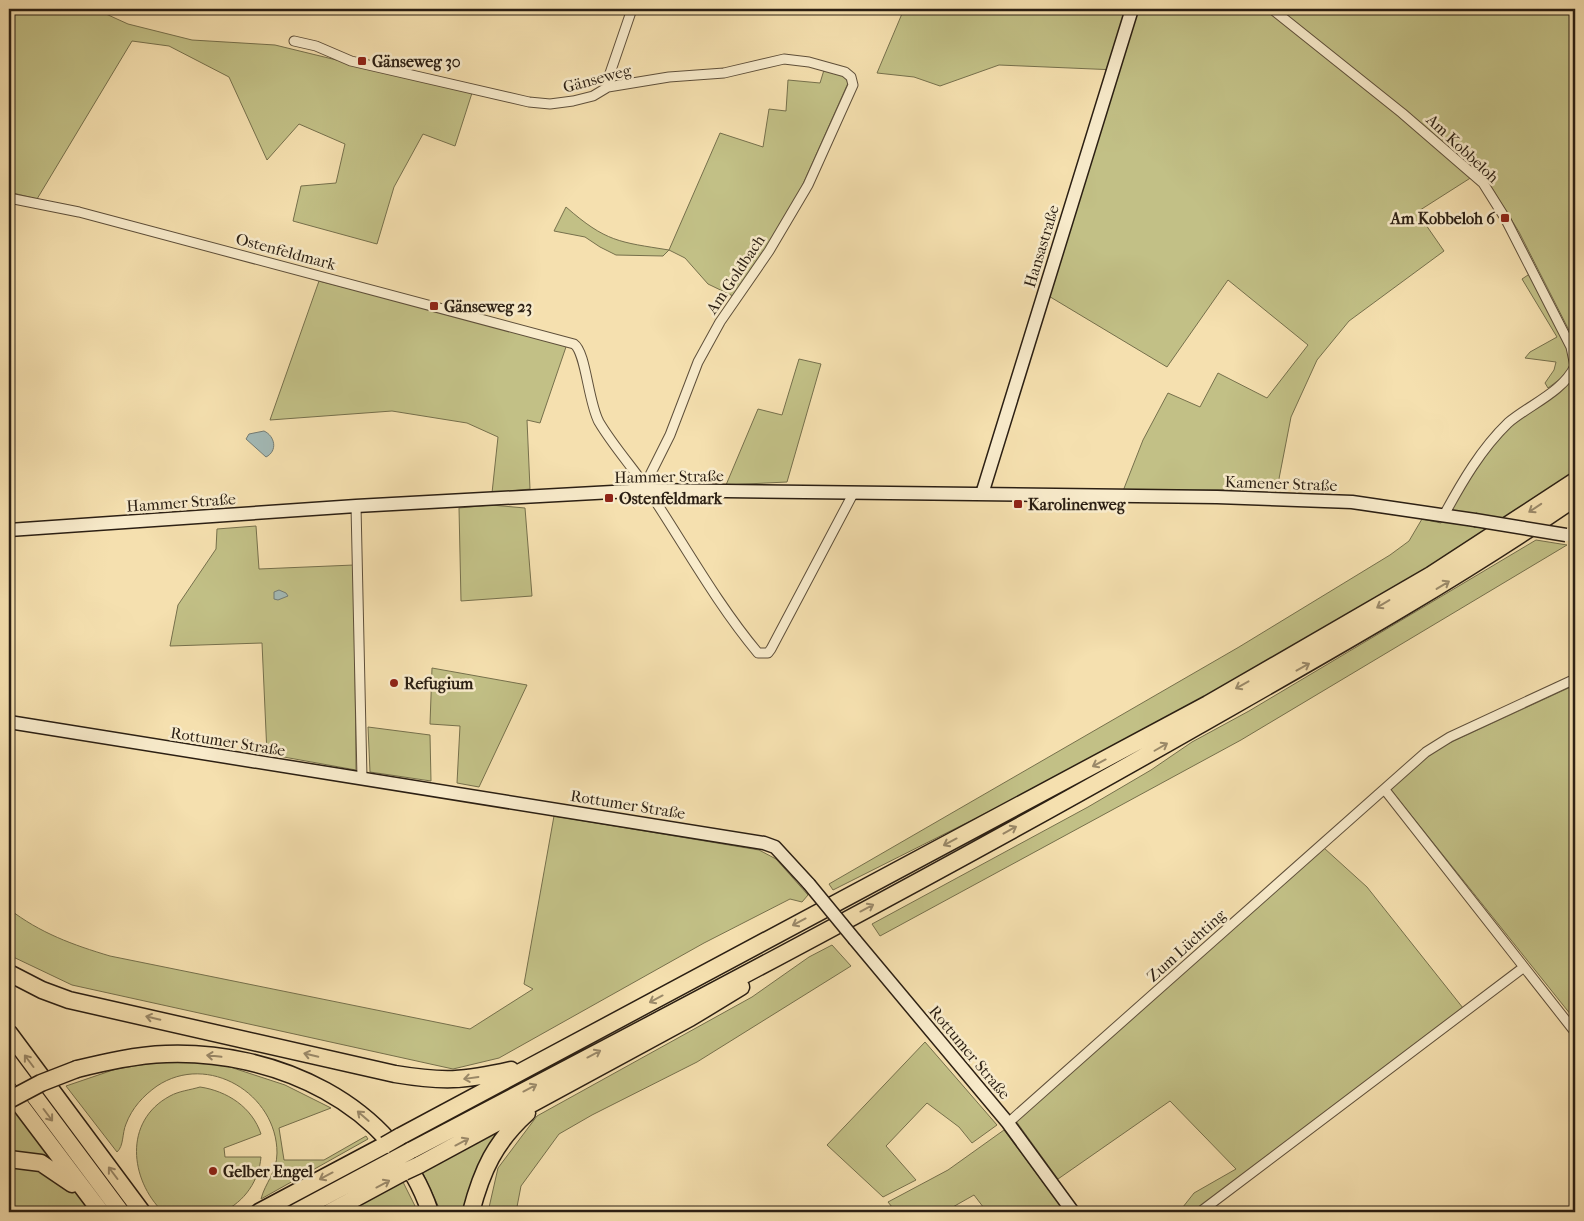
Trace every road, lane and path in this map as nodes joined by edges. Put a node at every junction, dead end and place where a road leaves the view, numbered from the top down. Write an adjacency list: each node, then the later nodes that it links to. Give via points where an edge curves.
1 (632, 9): 6 (street)
2 (1132, 9): 11 (street, Hansastraße)
3 (1272, 9): 14 (street, Am Kobbeloh, via 1402,113 1483,184 1500,209 1572,346 1575,366 1568,377 1495,437 1465,477)
4 (294, 41): 6 (street, Gänseweg, via 316,46 351,62 530,102 573,101 593,96)
5 (851, 77): 6 (street, Gänseweg, via 818,64 784,59 724,72); 9 (street, Am Goldbach, via 853,85 808,185 698,362 670,435 647,481)
6 (608, 87)
7 (9, 198): 9 (street, Ostenfeldmark, via 79,212 574,344 581,350 590,399 599,422)
8 (1575, 481): 27 (highway, one-way to 27, via 1431,576 1208,704)
9 (649, 490): 10 (street, Hammer Straße); 10 (street, Ostenfeldmark, via 729,618 758,653 763,654 771,649); 13 (street, Hammer Straße)
10 (854, 492): 11 (street, Hammer Straße)
11 (982, 494): 14 (street, Kamener Straße, via 1352,502)
12 (1575, 498): 21 (highway, one-way to 12, via 1358,636 1459,575)
13 (356, 506): 15 (street, Hammer Straße); 19 (street)
14 (1444, 515): 16 (street, Kamener Straße, bridge)
15 (9, 530)
16 (1570, 536)
17 (1575, 679): 20 (street, Zum Lüchting, via 1450,737 1426,752)
18 (9, 722): 19 (street, Rottumer Straße)
19 (362, 778): 31 (street, Rottumer Straße, bridge, via 775,847)
20 (1385, 790): 22 (street); 31 (street, Zum Lüchting)
21 (809, 940): 29 (highway, via 690,1018); 33 (highway, one-way to 21)
22 (1524, 967): 24 (street); 43 (street)
23 (9, 973): 27 (highway, one-way to 23, via 457,1080 423,1079 69,1000)
24 (1575, 1032)
25 (9, 1033): 36 (highway, one-way to 25)
26 (9, 1062): 35 (highway, one-way to 35)
27 (535, 1064): 37 (highway, one-way to 37)
28 (9, 1090): 34 (highway)
29 (557, 1090): 33 (highway, one-way to 29); 41 (highway, via 526,1113 496,1147 482,1173)
30 (9, 1100): 40 (highway, one-way to 30, bridge, via 406,1164 378,1129 355,1108 300,1078 242,1060 189,1054 112,1060 41,1082)
31 (1008, 1123): 42 (street, Rottumer Straße)
32 (9, 1159): 34 (highway, via 32,1161 50,1168)
33 (407, 1162): 38 (highway); 39 (highway, one-way to 33)
34 (99, 1212)
35 (121, 1212)
36 (142, 1212)
37 (259, 1212)
38 (296, 1212)
39 (330, 1212)
40 (430, 1212)
41 (471, 1212)
42 (1073, 1212)
43 (1200, 1212)

